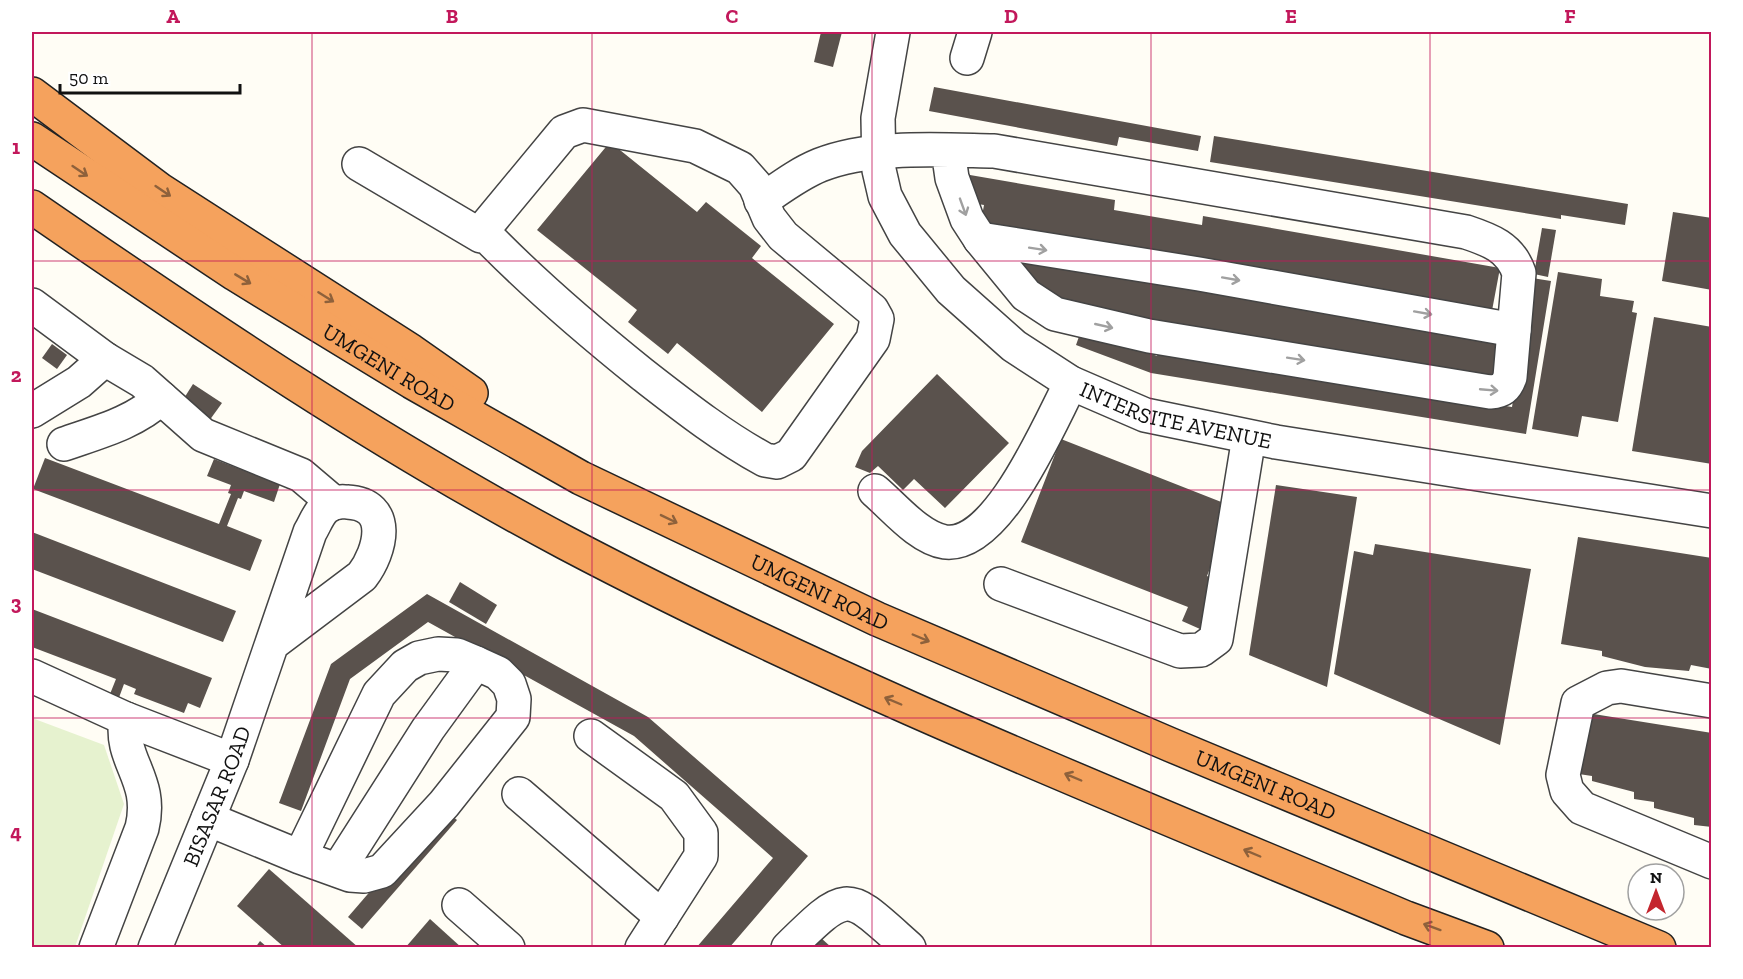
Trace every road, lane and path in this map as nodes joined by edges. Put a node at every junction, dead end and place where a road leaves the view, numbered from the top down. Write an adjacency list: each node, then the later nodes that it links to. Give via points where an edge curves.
1 (893, 32): 5 (street, INTERSITE AVENUE, via 878,118)
2 (32, 94): 20 (highway, one-way to 20, via 160,190 411,351)
3 (32, 139): 20 (highway, UMGENI ROAD, one-way to 20, via 235,274 412,382 581,478)
4 (948, 150): 5 (street); 10 (street, one-way to 10, via 952,178 967,219); 12 (street, via 1046,158 1430,225 1490,240 1507,251 1519,273)
5 (879, 154): 7 (street, via 838,159 819,166 788,181); 14 (street, INTERSITE AVENUE, via 885,196 905,234 951,290 1014,346)
6 (359, 164): 9 (street, via 481,236)
7 (761, 201): 9 (street, via 748,174 706,150 583,125 564,132); 9 (street, via 783,236 866,303 877,319 873,339 812,428 791,455 777,462 754,454 684,407 558,305)
8 (32, 207): 44 (highway, one-way to 8, via 1406,918 882,697 566,543 418,461 236,347)
9 (482, 231)
10 (980, 239): 12 (street, one-way to 12); 12 (street, one-way to 12, via 1011,279 1055,315 1149,336 1490,392 1507,386)
11 (32, 305): 13 (street)
12 (1514, 330)
13 (105, 359): 15 (street, via 142,381); 16 (street, via 79,382)
14 (1071, 383): 17 (street, INTERSITE AVENUE, via 1145,416); 19 (street, via 1003,504 989,522 967,538 945,542 928,537)
15 (161, 398): 18 (street, via 143,414); 21 (street, via 203,435 301,475)
16 (32, 411)
17 (1249, 437): 22 (street, INTERSITE AVENUE); 23 (street, via 1216,639 1201,650 1180,651)
18 (64, 444)
19 (875, 490)
20 (629, 499): 45 (highway, UMGENI ROAD, one-way to 45, via 877,620)
21 (334, 503): 24 (street, BISASAR ROAD, via 322,510 310,532); 24 (street, via 360,504 374,515 379,526 376,555 362,576)
22 (1712, 512)
23 (1001, 584)
24 (273, 643): 30 (street, BISASAR ROAD)
25 (476, 663): 33 (street, via 438,654 419,658 394,675 379,694); 35 (street, via 428,729); 35 (street, via 498,673 509,684 514,699 513,717 444,804 382,871 364,876)
26 (32, 676): 28 (street)
27 (1712, 701): 34 (street, via 1621,686 1593,694 1578,703 1563,775 1567,791 1582,808)
28 (126, 719): 30 (street); 38 (street, via 125,743 143,785 146,810)
29 (591, 736): 37 (street, via 674,796 701,833 701,856)
30 (232, 760): 32 (street, BISASAR ROAD)
31 (519, 794): 37 (street)
32 (208, 819): 33 (street); 39 (street, BISASAR ROAD)
33 (300, 857): 35 (street)
34 (1712, 862)
35 (338, 870)
36 (459, 905): 40 (street)
37 (662, 917): 41 (street)
38 (96, 948)
39 (155, 948)
40 (508, 948)
41 (642, 948)
42 (788, 948): 43 (street, via 823,913 846,903 857,905)
43 (909, 948)
44 (1487, 948)
45 (1659, 948)

